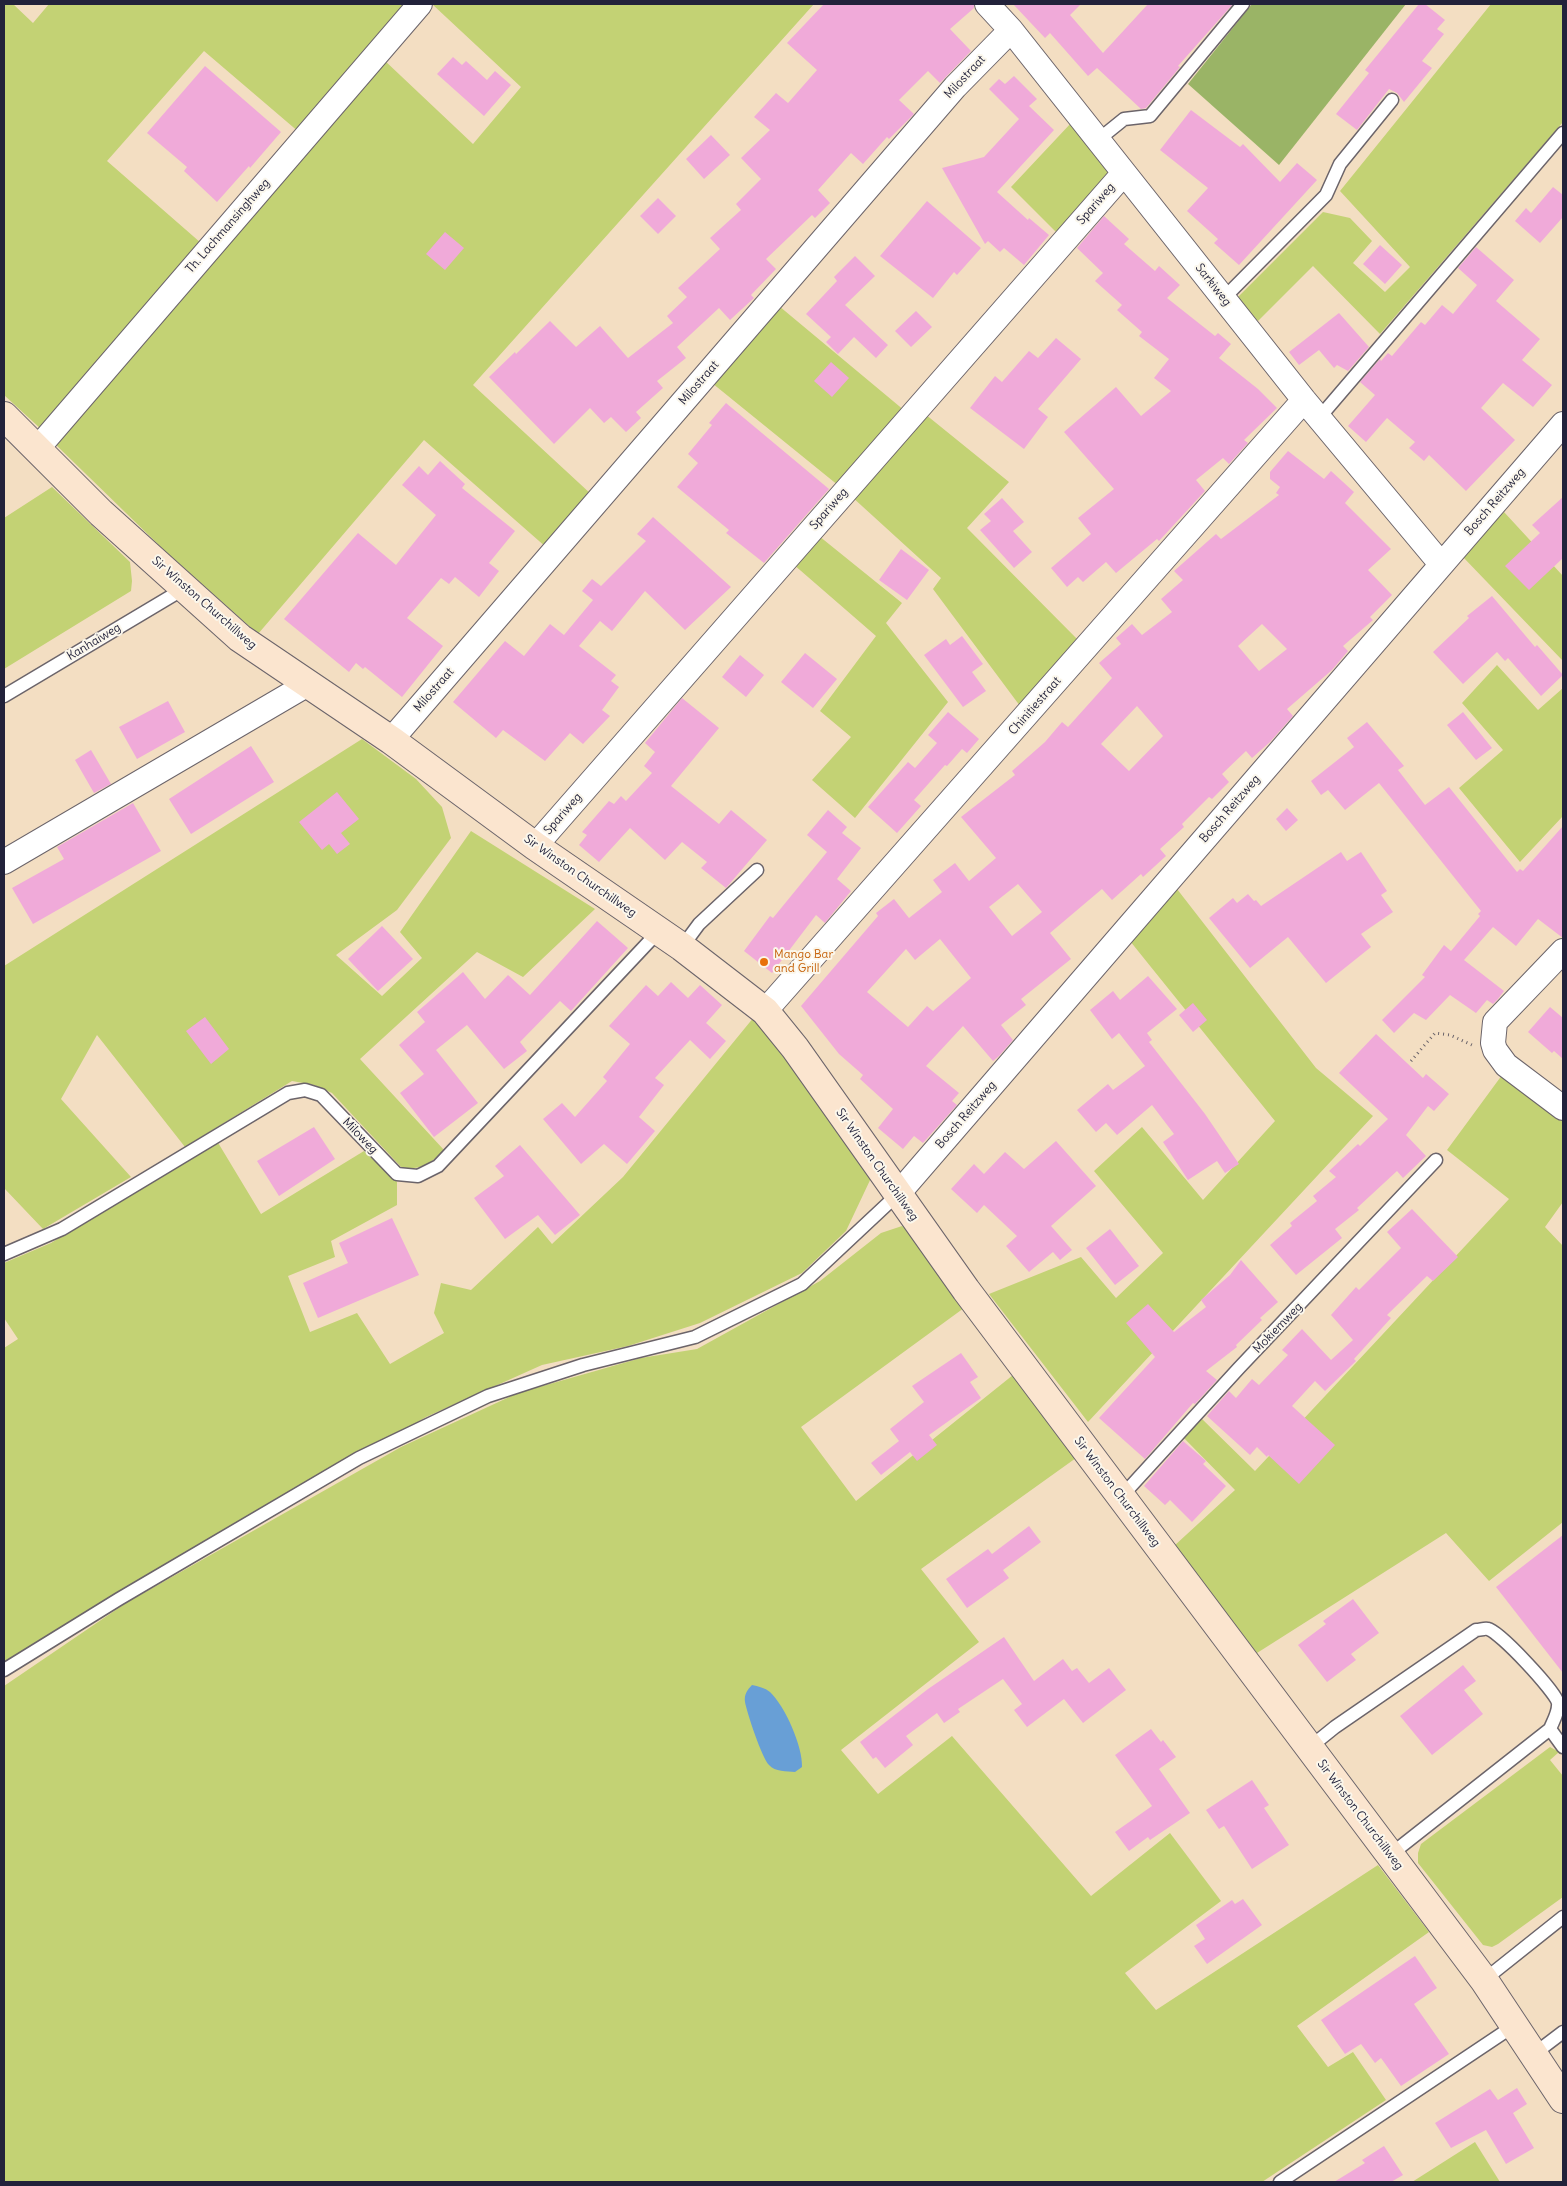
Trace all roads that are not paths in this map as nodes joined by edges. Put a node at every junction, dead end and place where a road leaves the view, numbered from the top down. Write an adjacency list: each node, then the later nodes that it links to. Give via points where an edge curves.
1 (420, 4): 13 (street, Th. Lachmansinghweg)
2 (988, 4): 4 (street, Sarkiweg)
3 (1243, 4): 7 (lane, via 1150,116 1124,120)
4 (1011, 30): 7 (street, Sarkiweg); 18 (street, Milostraat, via 954,88)
5 (1392, 100): 9 (lane, via 1340,164 1326,195)
6 (1563, 133): 10 (lane)
7 (1098, 140): 8 (street, Sarkiweg)
8 (1124, 173): 9 (street, Sarkiweg); 19 (street, Spariweg)
9 (1223, 298): 10 (street, Sarkiweg)
10 (1312, 409): 14 (street, Sarkiweg); 25 (street, Chinitiestraat)
11 (4, 416): 13 (street, Sir Winston Churchillweg)
12 (1563, 424): 14 (street, Bosch Reitzweg)
13 (37, 449): 15 (street, Sir Winston Churchillweg, via 101,513)
14 (1441, 564): 28 (street, Bosch Reitzweg)
15 (185, 588): 16 (street, Sir Winston Churchillweg, via 240,638); 17 (lane, Kanhaiweg)
16 (308, 684): 18 (street, Sir Winston Churchillweg); 20 (street)
17 (4, 696)
18 (391, 740): 19 (street, Sir Winston Churchillweg)
19 (535, 846): 22 (street, Sir Winston Churchillweg)
20 (4, 862)
21 (758, 870): 23 (lane, via 699,924)
22 (658, 931): 23 (street, Sir Winston Churchillweg); 29 (lane, Miloweg, via 438,1166 418,1176 397,1174 321,1095 305,1090 288,1093 62,1229)
23 (682, 947): 25 (street, Sir Winston Churchillweg)
24 (1563, 951): 26 (street, via 1495,1022 1493,1042 1506,1065)
25 (765, 1011): 28 (street, Sir Winston Churchillweg, via 796,1048)
26 (1563, 1108)
27 (1436, 1160): 30 (lane, Mokiemweg)
28 (897, 1194): 30 (street, Sir Winston Churchillweg); 31 (lane, via 802,1284 695,1337 583,1365 488,1396 359,1458)
29 (4, 1254)
30 (1121, 1497): 34 (street, Sir Winston Churchillweg)
31 (4, 1670)
32 (1550, 1729): 33 (lane); 34 (lane, via 1558,1702 1550,1688 1499,1635 1488,1629 1476,1630 1335,1726); 35 (lane)
33 (1563, 1747)
34 (1309, 1748): 35 (street, Sir Winston Churchillweg)
35 (1390, 1855): 37 (street, Sir Winston Churchillweg)
36 (1563, 1917): 37 (lane)
37 (1484, 1980): 38 (street, Sir Winston Churchillweg)
38 (1515, 2025): 40 (street, Sir Winston Churchillweg); 42 (lane)
39 (1563, 2032): 40 (lane)
40 (1534, 2054): 41 (street, Sir Winston Churchillweg)
41 (1563, 2099)
42 (1280, 2182)

